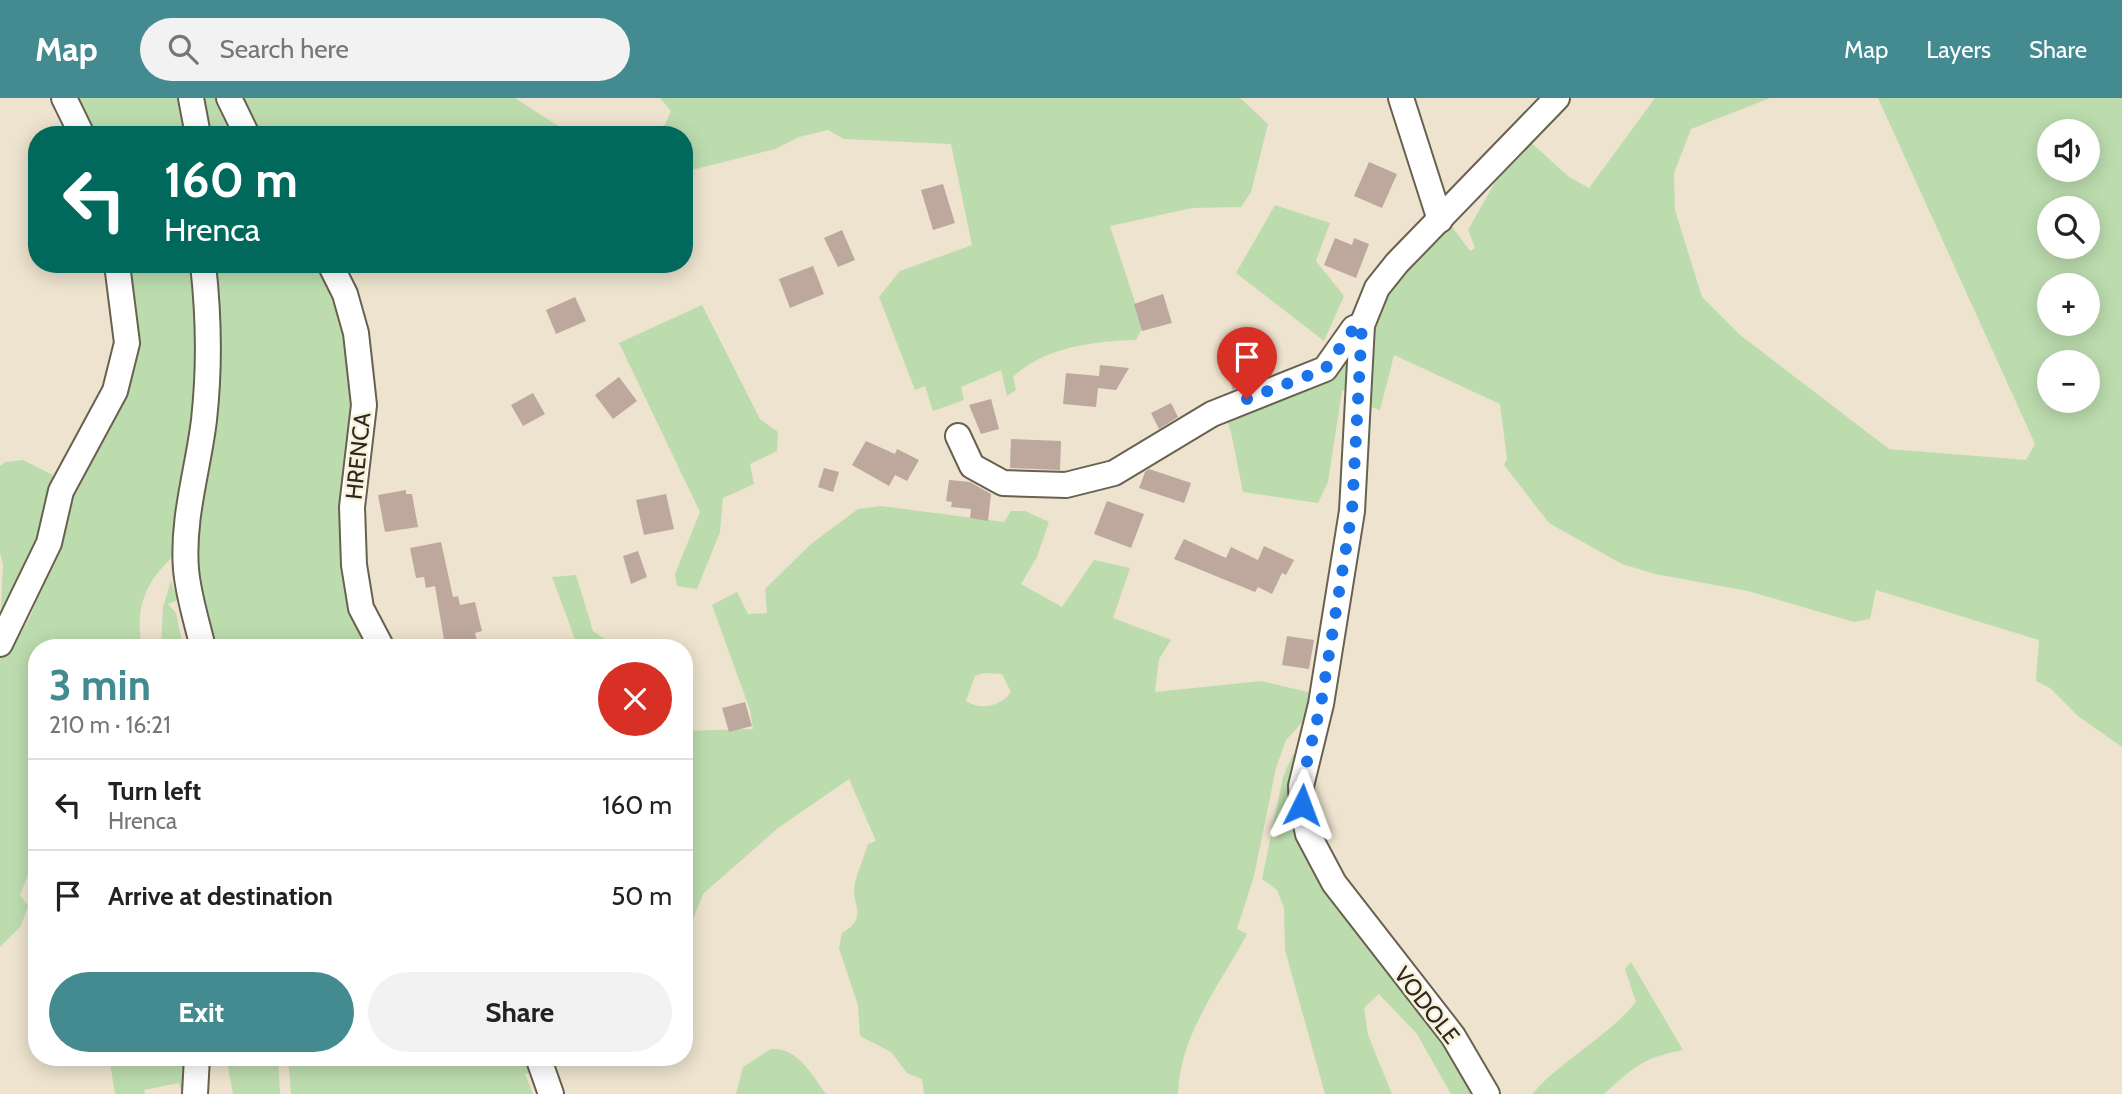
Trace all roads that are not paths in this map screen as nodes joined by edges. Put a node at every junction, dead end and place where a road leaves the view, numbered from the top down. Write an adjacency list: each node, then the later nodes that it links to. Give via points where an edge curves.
1 (64, 98): 6 (street)
2 (191, 98): 7 (street)
3 (229, 98): 8 (street)
4 (1401, 98): 9 (street)
5 (1557, 98): 9 (street)
6 (78, 126)
7 (196, 126)
8 (243, 126)
9 (1440, 220): 13 (street, via 1377,288)
10 (118, 273): 17 (street, via 127,343 115,391 61,491 49,543)
11 (203, 273): 15 (street, via 210,319 209,357 204,421 186,527 186,571)
12 (334, 273): 16 (street, HRENCA, via 356,334 364,405 352,507 354,565 361,608)
13 (1362, 325): 14 (street, via 1354,328 1325,369 1212,414 1114,473 1066,485 1003,483 972,466); 22 (street, VODOLE, via 1352,511 1324,691 1301,786 1308,834 1321,863 1360,920 1453,1036)
14 (958, 436)
15 (201, 639)
16 (377, 639)
17 (0, 644)
18 (197, 1066): 20 (street)
19 (541, 1066): 21 (street)
20 (195, 1094)
21 (551, 1094)
22 (1487, 1094)

